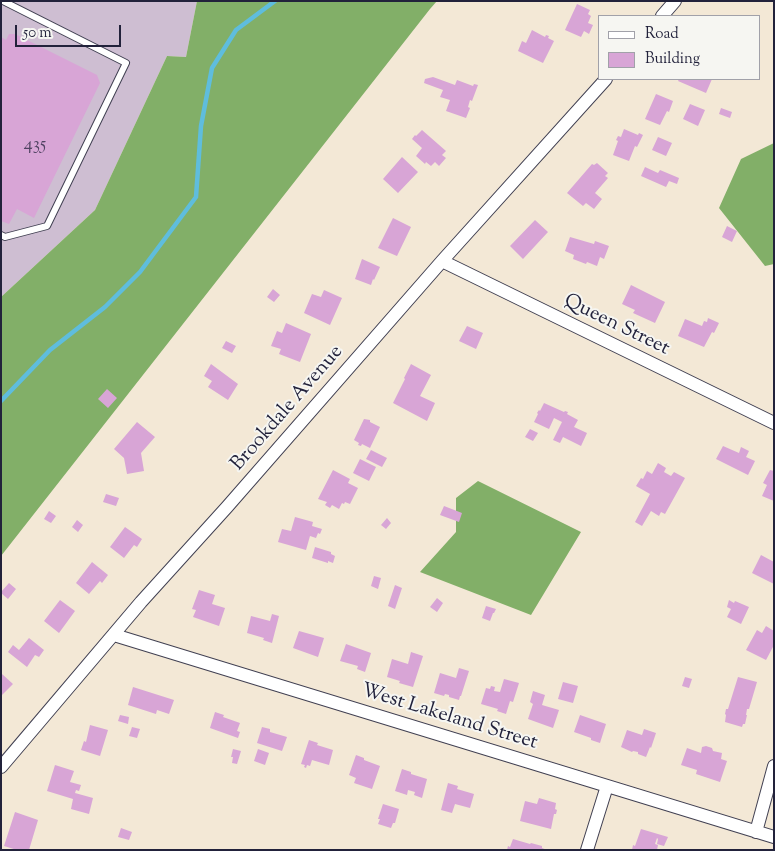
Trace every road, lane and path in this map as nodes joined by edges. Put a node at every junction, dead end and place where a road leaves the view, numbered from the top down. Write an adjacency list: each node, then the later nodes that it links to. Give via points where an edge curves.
1 (3, 1): 5 (lane, via 126,63 47,226 6,237)
2 (675, 1): 3 (street)
3 (663, 15)
4 (605, 80): 6 (street, Brookdale Avenue)
5 (1, 235)
6 (442, 261): 7 (street, Queen Street); 8 (street, Brookdale Avenue)
7 (774, 423)
8 (114, 635): 10 (street, Brookdale Avenue); 11 (street, West Lakeland Street)
9 (774, 766): 12 (street)
10 (1, 768)
11 (606, 786): 12 (street, West Lakeland Street); 14 (street)
12 (756, 832): 13 (street, West Lakeland Street)
13 (774, 837)
14 (587, 850)

